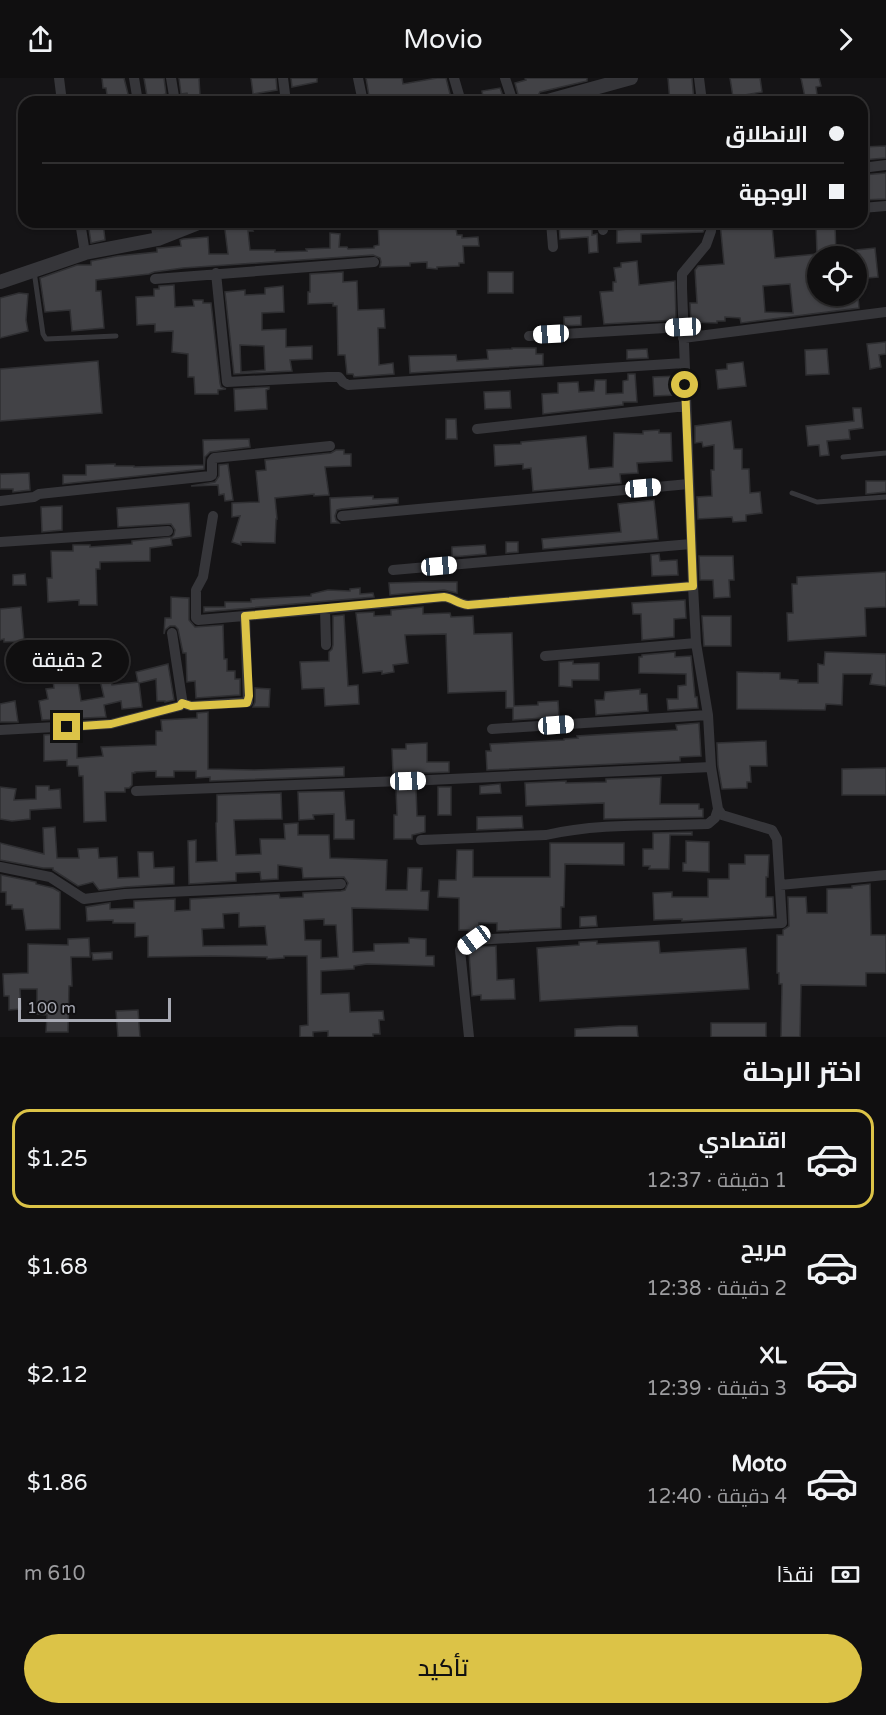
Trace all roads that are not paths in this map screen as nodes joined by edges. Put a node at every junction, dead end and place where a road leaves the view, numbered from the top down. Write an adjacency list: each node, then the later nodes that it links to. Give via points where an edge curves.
1 (59, 78): 10 (street)
2 (134, 78): 11 (street)
3 (171, 78): 12 (street)
4 (283, 78): 13 (street)
5 (358, 78): 14 (street)
6 (454, 78): 15 (street)
7 (506, 78): 16 (street)
8 (631, 78): 17 (street)
9 (699, 78): 18 (street)
10 (61, 96)
11 (137, 96)
12 (174, 96)
13 (285, 96)
14 (362, 96)
15 (459, 96)
16 (511, 96)
17 (586, 96)
18 (701, 96)
19 (886, 165): 20 (street)
20 (868, 167)
21 (886, 206): 22 (street)
22 (868, 208)
23 (81, 228): 30 (street)
24 (156, 228): 28 (street)
25 (183, 228): 28 (street)
26 (551, 228): 29 (street)
27 (711, 228): 37 (street, via 705,245 682,274)
28 (158, 239): 30 (street)
29 (553, 247)
30 (85, 253): 32 (street)
31 (374, 262): 33 (street)
32 (34, 269): 35 (street); 38 (lane, via 46,339)
33 (216, 273): 34 (street); 40 (street, via 227,382 339,377 348,386)
34 (155, 279)
35 (0, 282)
36 (886, 312): 37 (street)
37 (683, 333): 39 (street); 40 (street)
38 (116, 336)
39 (530, 336)
40 (684, 363): 41 (street)
41 (686, 406): 42 (street); 46 (street)
42 (477, 429)
43 (330, 446): 49 (street, via 214,458 210,476)
44 (886, 453): 45 (lane)
45 (843, 456)
46 (689, 484): 51 (street); 54 (street)
47 (792, 493): 48 (lane, via 817,502)
48 (886, 497)
49 (0, 501)
50 (213, 516): 58 (street, via 203,577 196,590 196,618)
51 (342, 516)
52 (168, 531): 53 (street)
53 (0, 542)
54 (691, 544): 55 (street); 56 (street)
55 (393, 570)
56 (693, 586): 57 (street, via 468,605 444,597); 60 (street)
57 (325, 609): 58 (street); 61 (street)
58 (245, 616): 63 (street, via 248,702 191,706)
59 (172, 633): 63 (street)
60 (696, 643): 62 (street); 64 (street)
61 (326, 645)
62 (545, 656)
63 (182, 703): 66 (street, via 111,724)
64 (708, 715): 65 (street); 67 (street)
65 (492, 729)
66 (0, 730)
67 (711, 767): 68 (street); 69 (street)
68 (136, 791)
69 (718, 809): 70 (street, via 708,824); 74 (street, via 722,815 772,830 777,839)
70 (421, 840)
71 (0, 867): 73 (street, via 50,877 84,899)
72 (886, 875): 74 (street)
73 (341, 884)
74 (780, 885): 75 (street, via 782,923 474,940 460,950)
75 (469, 1037)

